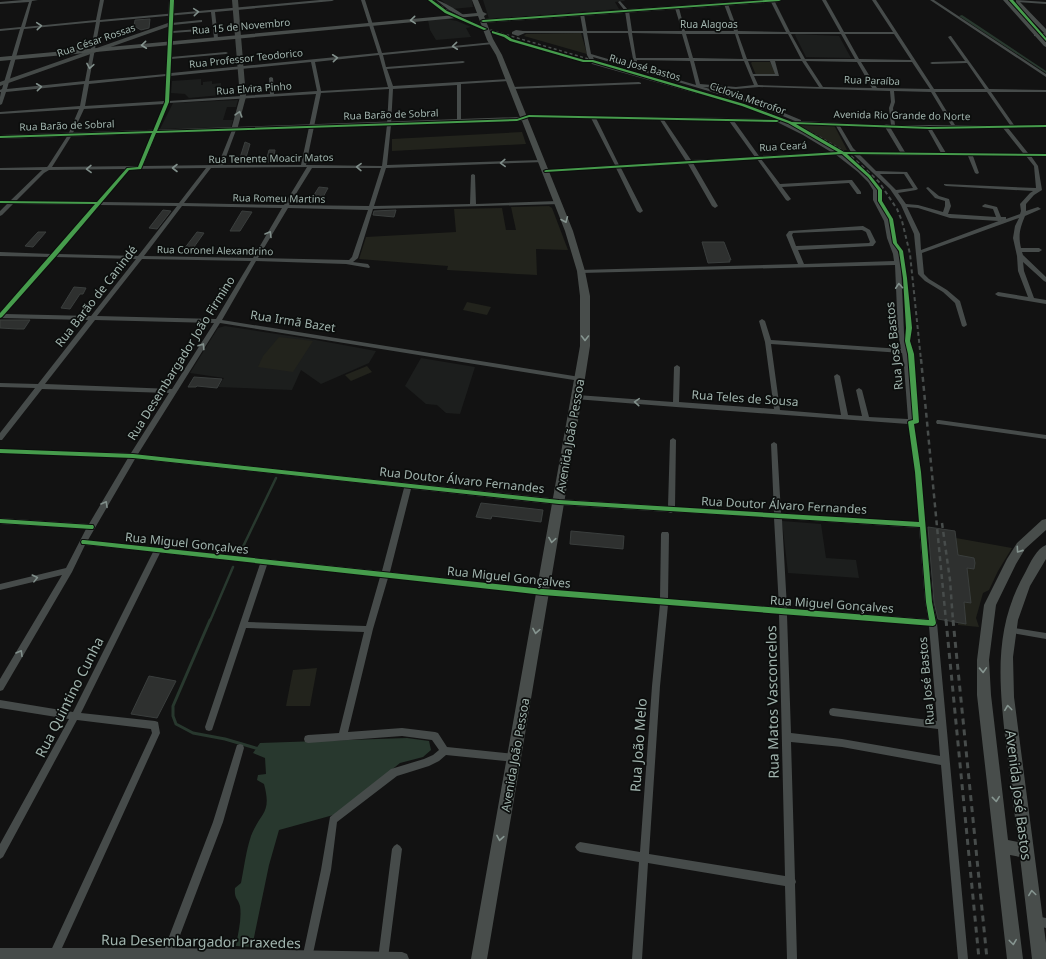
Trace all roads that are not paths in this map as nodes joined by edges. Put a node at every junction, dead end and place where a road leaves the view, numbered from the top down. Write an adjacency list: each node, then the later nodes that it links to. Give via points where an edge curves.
1 (31, 0): 2 (street); 21 (street); 35 (street)
2 (36, 0)
3 (102, 0): 31 (street)
4 (172, 0): 27 (main road)
5 (236, 0): 24 (main road)
6 (332, 0): 18 (street)
7 (363, 0): 34 (street)
8 (438, 0): 29 (street)
9 (475, 0): 30 (main road, Avenida João Pessoa)
10 (479, 0): 30 (main road, Avenida João Pessoa)
11 (772, 0): 12 (main road); 22 (main road); 44 (street)
12 (779, 0)
13 (824, 0): 45 (street)
14 (874, 0): 46 (street)
15 (932, 0): 79 (street)
16 (1006, 0): 48 (main road)
17 (1016, 0): 20 (street); 47 (main road)
18 (300, 1): 24 (street)
19 (620, 2): 26 (street)
20 (1046, 2)
21 (0, 3)
22 (726, 4): 23 (main road); 43 (street)
23 (676, 8): 26 (main road); 42 (street)
24 (236, 9): 25 (street); 49 (main road)
25 (213, 10): 27 (street, one-way to 25); 51 (street)
26 (627, 11): 28 (main road); 41 (street)
27 (171, 14): 31 (street); 33 (main road)
28 (582, 14): 30 (main road); 40 (street)
29 (463, 16): 30 (main road, Rua 15 de Novembro); 34 (main road, Rua 15 de Novembro, one-way to 34)
30 (484, 18): 53 (main road, Avenida João Pessoa)
31 (98, 21): 35 (street, one-way to 31); 55 (street)
32 (200, 21): 33 (street, Rua César Rossas)
33 (171, 24): 38 (street); 55 (main road, Rua César Rossas)
34 (370, 24): 49 (main road, Rua 15 de Novembro); 57 (street)
35 (23, 28): 36 (street); 59 (street)
36 (0, 30)
37 (199, 30): 38 (street)
38 (170, 32): 52 (street)
39 (523, 32): 40 (street, Rua Alagoas)
40 (584, 32): 41 (street, Rua Alagoas); 58 (street)
41 (631, 32): 42 (street, Rua Alagoas); 62 (street)
42 (684, 32): 43 (street, Rua Alagoas); 64 (street)
43 (736, 33): 44 (street, Rua Alagoas); 65 (street)
44 (789, 33): 45 (street, Rua Alagoas); 67 (street)
45 (842, 33): 46 (street, Rua Alagoas); 68 (street)
46 (896, 33): 69 (street)
47 (1046, 34): 48 (street)
48 (1036, 35): 54 (main road)
49 (238, 36): 51 (main road, Rua 15 de Novembro); 73 (main road)
50 (950, 37): 71 (street)
51 (216, 38): 52 (main road, Rua 15 de Novembro)
52 (170, 43): 55 (main road, Rua 15 de Novembro, one-way to 55); 60 (street)
53 (493, 43): 57 (street, Rua Professor Teodorico, one-way to 57); 81 (main road, Avenida João Pessoa)
54 (1046, 45)
55 (93, 50): 59 (main road, Rua 15 de Novembro); 82 (main road, Rua César Rossas); 83 (street, one-way to 83)
56 (226, 53): 60 (street)
57 (381, 54): 63 (street, Rua Professor Teodorico, one-way to 57); 74 (street)
58 (589, 55): 75 (street, Rua José Bastos); 78 (street, Rua José Bastos, via 593,63)
59 (14, 57): 61 (main road, Rua 15 de Novembro); 82 (street)
60 (169, 58): 76 (street)
61 (0, 59)
62 (635, 59): 64 (street); 75 (street)
63 (313, 60): 73 (street, Rua Professor Teodorico); 98 (street, Rua Desembargador João Firmino)
64 (691, 60): 65 (street); 87 (street)
65 (747, 60): 66 (street); 77 (street)
66 (772, 60): 67 (street); 77 (street, via 778,75)
67 (804, 60): 68 (street); 91 (street)
68 (858, 61): 69 (street); 92 (street)
69 (913, 61): 96 (street)
70 (463, 62): 74 (street)
71 (968, 62): 72 (street); 97 (street)
72 (932, 63)
73 (241, 67): 76 (street, Rua Professor Teodorico); 102 (main road)
74 (385, 68): 89 (street)
75 (636, 69): 87 (street, Rua José Bastos)
76 (168, 74): 83 (street, Rua Professor Teodorico); 103 (street)
77 (751, 75): 88 (street)
78 (639, 76): 84 (street); 100 (street, Rua José Bastos)
79 (1046, 76)
80 (271, 78): 101 (street)
81 (509, 80): 86 (street, Rua Elvira Pinho); 90 (main road, Avenida João Pessoa)
82 (8, 81): 85 (main road, Rua César Rossas); 95 (street)
83 (87, 82): 95 (street, Rua Professor Teodorico, one-way to 83); 105 (street)
84 (639, 83): 90 (street); 93 (street)
85 (0, 84)
86 (459, 84): 89 (street, Rua Elvira Pinho); 111 (street)
87 (699, 86): 88 (street, Rua Paraíba); 113 (street, Rua José Bastos, via 758,104)
88 (757, 86): 91 (street, Rua Paraíba)
89 (391, 88): 98 (street, Rua Elvira Pinho); 115 (street)
90 (512, 88): 108 (main road, Avenida João Pessoa)
91 (822, 88): 92 (street, Rua Paraíba)
92 (875, 89): 94 (street, Rua Paraíba)
93 (640, 90)
94 (892, 90): 96 (street, Rua Paraíba); 117 (street)
95 (2, 91): 104 (street)
96 (933, 91): 97 (street, Rua Paraíba); 122 (street)
97 (988, 91): 99 (street, Rua Paraíba); 119 (street)
98 (318, 92): 101 (street, Rua Elvira Pinho); 121 (street, Rua Desembargador João Firmino)
99 (1046, 92)
100 (700, 93)
101 (272, 96): 102 (street, Rua Elvira Pinho)
102 (243, 97): 103 (street, Rua Elvira Pinho); 124 (main road, one-way to 102)
103 (167, 102): 105 (street, Rua Elvira Pinho); 125 (street)
104 (0, 104)
105 (82, 108): 106 (street, Rua Elvira Pinho); 126 (street)
106 (0, 113)
107 (593, 117): 108 (street, Rua Barão de Sobral); 109 (street, Rua Barão de Sobral); 139 (street)
108 (524, 118): 111 (main road, Rua Barão de Sobral); 136 (main road, Avenida João Pessoa)
109 (661, 118): 110 (street, Rua Barão de Sobral); 137 (street)
110 (730, 119): 112 (street, Rua Barão de Sobral); 135 (street)
111 (459, 122): 115 (main road, Rua Barão de Sobral)
112 (781, 122): 113 (street, Avenida Rio Grande do Norte); 128 (street, Rua José Bastos, via 807,134)
113 (805, 124): 114 (street, Avenida Rio Grande do Norte)
114 (837, 124): 116 (street, Avenida Rio Grande do Norte); 129 (street)
115 (389, 125): 121 (main road, Rua Barão de Sobral); 141 (street)
116 (886, 125): 117 (street, Avenida Rio Grande do Norte); 130 (street)
117 (893, 126): 123 (street, Avenida Rio Grande do Norte)
118 (1004, 126): 119 (street, Avenida Rio Grande do Norte); 122 (street, Avenida Rio Grande do Norte); 133 (street)
119 (1013, 126): 120 (street, Avenida Rio Grande do Norte)
120 (1046, 126)
121 (312, 127): 124 (main road, Rua Barão de Sobral); 138 (street, Rua Desembargador João Firmino)
122 (954, 127): 123 (street, Avenida Rio Grande do Norte)
123 (929, 128): 131 (street)
124 (234, 130): 125 (main road, Rua Barão de Sobral); 140 (street)
125 (156, 132): 126 (main road, Rua Barão de Sobral); 143 (street)
126 (70, 135): 127 (main road, Rua Barão de Sobral); 146 (street)
127 (0, 137)
128 (834, 153): 129 (street, Rua Ceará); 135 (street, Rua Ceará); 184 (street, Rua José Bastos, via 845,160 876,190 874,199 887,221 890,243 895,250)
129 (854, 153): 130 (street, Rua Ceará); 148 (street)
130 (903, 153): 131 (street, Rua Ceará)
131 (944, 154): 132 (street, Rua Ceará)
132 (970, 154): 133 (street, Rua Ceará); 149 (street)
133 (1026, 154): 134 (street, Rua Ceará); 154 (street, via 1036,166)
134 (1046, 154)
135 (759, 157): 137 (street, Rua Ceará); 152 (street)
136 (542, 161): 141 (street, Rua Tenente Moacir Matos, one-way to 141); 147 (main road, Avenida João Pessoa)
137 (688, 161): 139 (street, Rua Ceará); 165 (street)
138 (306, 166): 140 (street, Rua Tenente Moacir Matos); 141 (street, Rua Tenente Moacir Matos, one-way to 138); 167 (street, Rua Desembargador João Firmino)
139 (618, 166): 147 (street, Rua Ceará); 170 (street)
140 (220, 167): 144 (street, Rua Tenente Moacir Matos)
141 (384, 167): 168 (street)
142 (128, 168): 143 (street, Rua Tenente Moacir Matos); 146 (street, Rua Tenente Moacir Matos, one-way to 146); 160 (street)
143 (140, 168): 144 (street, Rua Tenente Moacir Matos, one-way to 143)
144 (209, 168): 162 (street, Rua Barão de Canindé)
145 (0, 169): 146 (street, Rua Tenente Moacir Matos)
146 (47, 169): 159 (street)
147 (546, 171): 161 (main road, Avenida João Pessoa)
148 (876, 172): 155 (street); 155 (street, via 905,173 916,189)
149 (977, 173)
150 (473, 175): 163 (street)
151 (946, 185): 154 (street)
152 (779, 186): 156 (street, via 850,181); 157 (street)
153 (928, 188): 172 (street, via 937,197 946,200 948,206)
154 (1038, 190): 173 (street, via 1023,204)
155 (895, 192): 164 (street)
156 (858, 193)
157 (788, 199)
158 (0, 202): 159 (street, Rua Romeu Martins)
159 (11, 202): 160 (street, Rua Romeu Martins); 171 (street)
160 (97, 203): 162 (street, Rua Romeu Martins); 180 (street)
161 (558, 203): 163 (street, Rua Romeu Martins); 187 (main road, Avenida João Pessoa, one-way to 187)
162 (181, 205): 167 (street, Rua Romeu Martins); 181 (street, Rua Barão de Canindé)
163 (473, 205): 168 (street, Rua Romeu Martins)
164 (904, 205): 172 (street); 177 (street, via 917,234)
165 (715, 206)
166 (985, 206): 174 (street, via 995,208)
167 (285, 207): 168 (street, Rua Romeu Martins); 182 (street, Rua Desembargador João Firmino, one-way to 167)
168 (370, 208): 183 (street, via 354,258)
169 (1038, 209): 173 (street)
170 (640, 210)
171 (0, 214)
172 (945, 215): 174 (street)
173 (1020, 216): 174 (street); 177 (street); 178 (street, via 1016,238)
174 (999, 219)
175 (795, 248): 175 (street, via 789,235 794,231 863,228 868,231 873,242 871,245); 185 (street)
176 (1039, 250): 178 (street)
177 (920, 252): 196 (street, via 921,274 958,302)
178 (1020, 253): 188 (street); 190 (street, via 1022,271)
179 (0, 254): 180 (street, Rua Coronel Alexandrino)
180 (55, 254): 181 (street, Rua Coronel Alexandrino); 192 (street)
181 (142, 257): 182 (street, Rua Coronel Alexandrino); 193 (street, Rua Barão de Canindé)
182 (254, 259): 183 (street, Rua Coronel Alexandrino); 194 (street, Rua Desembargador João Firmino)
183 (348, 263): 186 (street, Rua Coronel Alexandrino)
184 (898, 263): 185 (street); 198 (street, Rua José Bastos, one-way to 184, via 901,333)
185 (802, 266): 187 (street)
186 (367, 267)
187 (580, 271): 201 (main road, Avenida João Pessoa, one-way to 201, via 585,296 585,346)
188 (1046, 280)
189 (998, 294): 190 (street)
190 (1032, 300): 191 (street)
191 (1046, 302)
192 (0, 316): 193 (street, Rua Irmã Bazet)
193 (94, 317): 194 (street, Rua Irmã Bazet); 203 (street, Rua Barão de Canindé)
194 (218, 321): 201 (street, Rua Irmã Bazet); 205 (street, Rua Desembargador João Firmino, one-way to 194)
195 (762, 321): 197 (street)
196 (964, 325)
197 (768, 342): 198 (street); 208 (street)
198 (905, 350): 211 (street, Rua José Bastos)
199 (677, 367): 207 (street)
200 (837, 376): 209 (street)
201 (580, 378): 206 (main road, Avenida João Pessoa)
202 (0, 385): 203 (street)
203 (40, 386): 205 (street); 214 (street, Rua Barão de Canindé)
204 (859, 390): 210 (street)
205 (173, 391): 218 (street, Rua Desembargador João Firmino)
206 (577, 397): 207 (street, Rua Teles de Sousa, one-way to 206); 220 (main road, Avenida João Pessoa)
207 (676, 405): 208 (street, Rua Teles de Sousa)
208 (777, 412): 209 (street, Rua Teles de Sousa)
209 (845, 417): 210 (street, Rua Teles de Sousa)
210 (866, 418): 211 (street, Rua Teles de Sousa)
211 (911, 422): 225 (street, Rua José Bastos)
212 (939, 422): 213 (street)
213 (1046, 436)
214 (0, 438)
215 (673, 440): 221 (street)
216 (774, 444): 222 (street, Rua Matos Vasconcelos)
217 (0, 451): 218 (street, Rua Doutor Álvaro Fernandes)
218 (133, 456): 219 (street, Rua Doutor Álvaro Fernandes); 226 (street, Rua Desembargador João Firmino, one-way to 218)
219 (408, 486): 220 (street, Rua Doutor Álvaro Fernandes); 233 (street)
220 (558, 502): 221 (street, Rua Doutor Álvaro Fernandes); 235 (main road, Avenida João Pessoa, one-way to 235)
221 (671, 510): 222 (street, Rua Doutor Álvaro Fernandes)
222 (779, 516): 225 (street, Rua Doutor Álvaro Fernandes); 237 (street, Rua Matos Vasconcelos)
223 (0, 521): 226 (street)
224 (1046, 522): 256 (main road, Avenida José Bastos, one-way to 256, via 1021,546 1011,562 990,605 986,631 983,660 984,695)
225 (922, 525): 238 (street, Rua José Bastos)
226 (91, 527): 228 (street, Rua Desembargador João Firmino)
227 (665, 534): 236 (street, Rua João Melo)
228 (84, 542): 229 (street, Rua Miguel Gonçalves); 232 (street, Rua Desembargador João Firmino)
229 (158, 550): 231 (street, Rua Miguel Gonçalves); 246 (street, Rua Quintino Cunha)
230 (1046, 550): 241 (main road, Avenida José Bastos, via 1021,591)
231 (264, 563): 233 (street, Rua Miguel Gonçalves); 239 (street)
232 (69, 570): 234 (street, one-way to 232); 243 (street, Rua Desembargador João Firmino, one-way to 232)
233 (385, 575): 235 (street, Rua Miguel Gonçalves); 240 (street)
234 (0, 587)
235 (543, 592): 236 (street, Rua Miguel Gonçalves); 254 (main road, Avenida João Pessoa, one-way to 254)
236 (664, 602): 237 (street, Rua Miguel Gonçalves); 261 (street, Rua João Melo)
237 (782, 612): 238 (street, Rua Miguel Gonçalves); 250 (street, Rua Matos Vasconcelos)
238 (933, 623): 247 (street, Rua José Bastos)
239 (243, 625): 240 (street); 248 (street)
240 (369, 629): 249 (street)
241 (1009, 630): 242 (street); 259 (main road, Avenida José Bastos, one-way to 241, via 1007,697 1005,666)
242 (1046, 636)
243 (0, 687)
244 (0, 704): 246 (street)
245 (832, 712): 247 (street)
246 (75, 716): 260 (street, Rua Quintino Cunha); 266 (street, via 155,725 156,733)
247 (942, 726): 255 (street, Rua José Bastos)
248 (209, 727)
249 (343, 736): 251 (street); 253 (street, via 402,732 422,734 435,736)
250 (786, 737): 255 (street, via 842,743); 262 (street, Rua Matos Vasconcelos)
251 (308, 739)
252 (240, 748): 265 (street, via 218,822)
253 (444, 751): 254 (street); 267 (street, via 426,763 394,772 333,820 326,870)
254 (514, 758): 270 (main road, Avenida João Pessoa, one-way to 270)
255 (945, 761): 273 (street, Rua José Bastos)
256 (1001, 846): 259 (main road); 274 (main road, Avenida José Bastos, one-way to 274)
257 (580, 847): 261 (street)
258 (397, 849): 268 (street)
259 (1026, 851): 263 (main road, Avenida José Bastos, one-way to 259)
260 (0, 854)
261 (644, 857): 262 (street); 271 (street, Rua João Melo)
262 (791, 882): 272 (street, Rua Matos Vasconcelos)
263 (1041, 922): 275 (main road, Avenida José Bastos)
264 (0, 955): 266 (street, Rua Desembargador Praxedes)
265 (167, 955): 266 (street, Rua Desembargador Praxedes); 267 (street, Rua Desembargador Praxedes)
266 (53, 958)
267 (307, 958): 268 (street, Rua Desembargador Praxedes)
268 (383, 958): 269 (street, Rua Desembargador Praxedes)
269 (402, 959)
270 (479, 959)
271 (637, 959)
272 (792, 959)
273 (963, 959)
274 (1015, 959)
275 (1040, 959)

